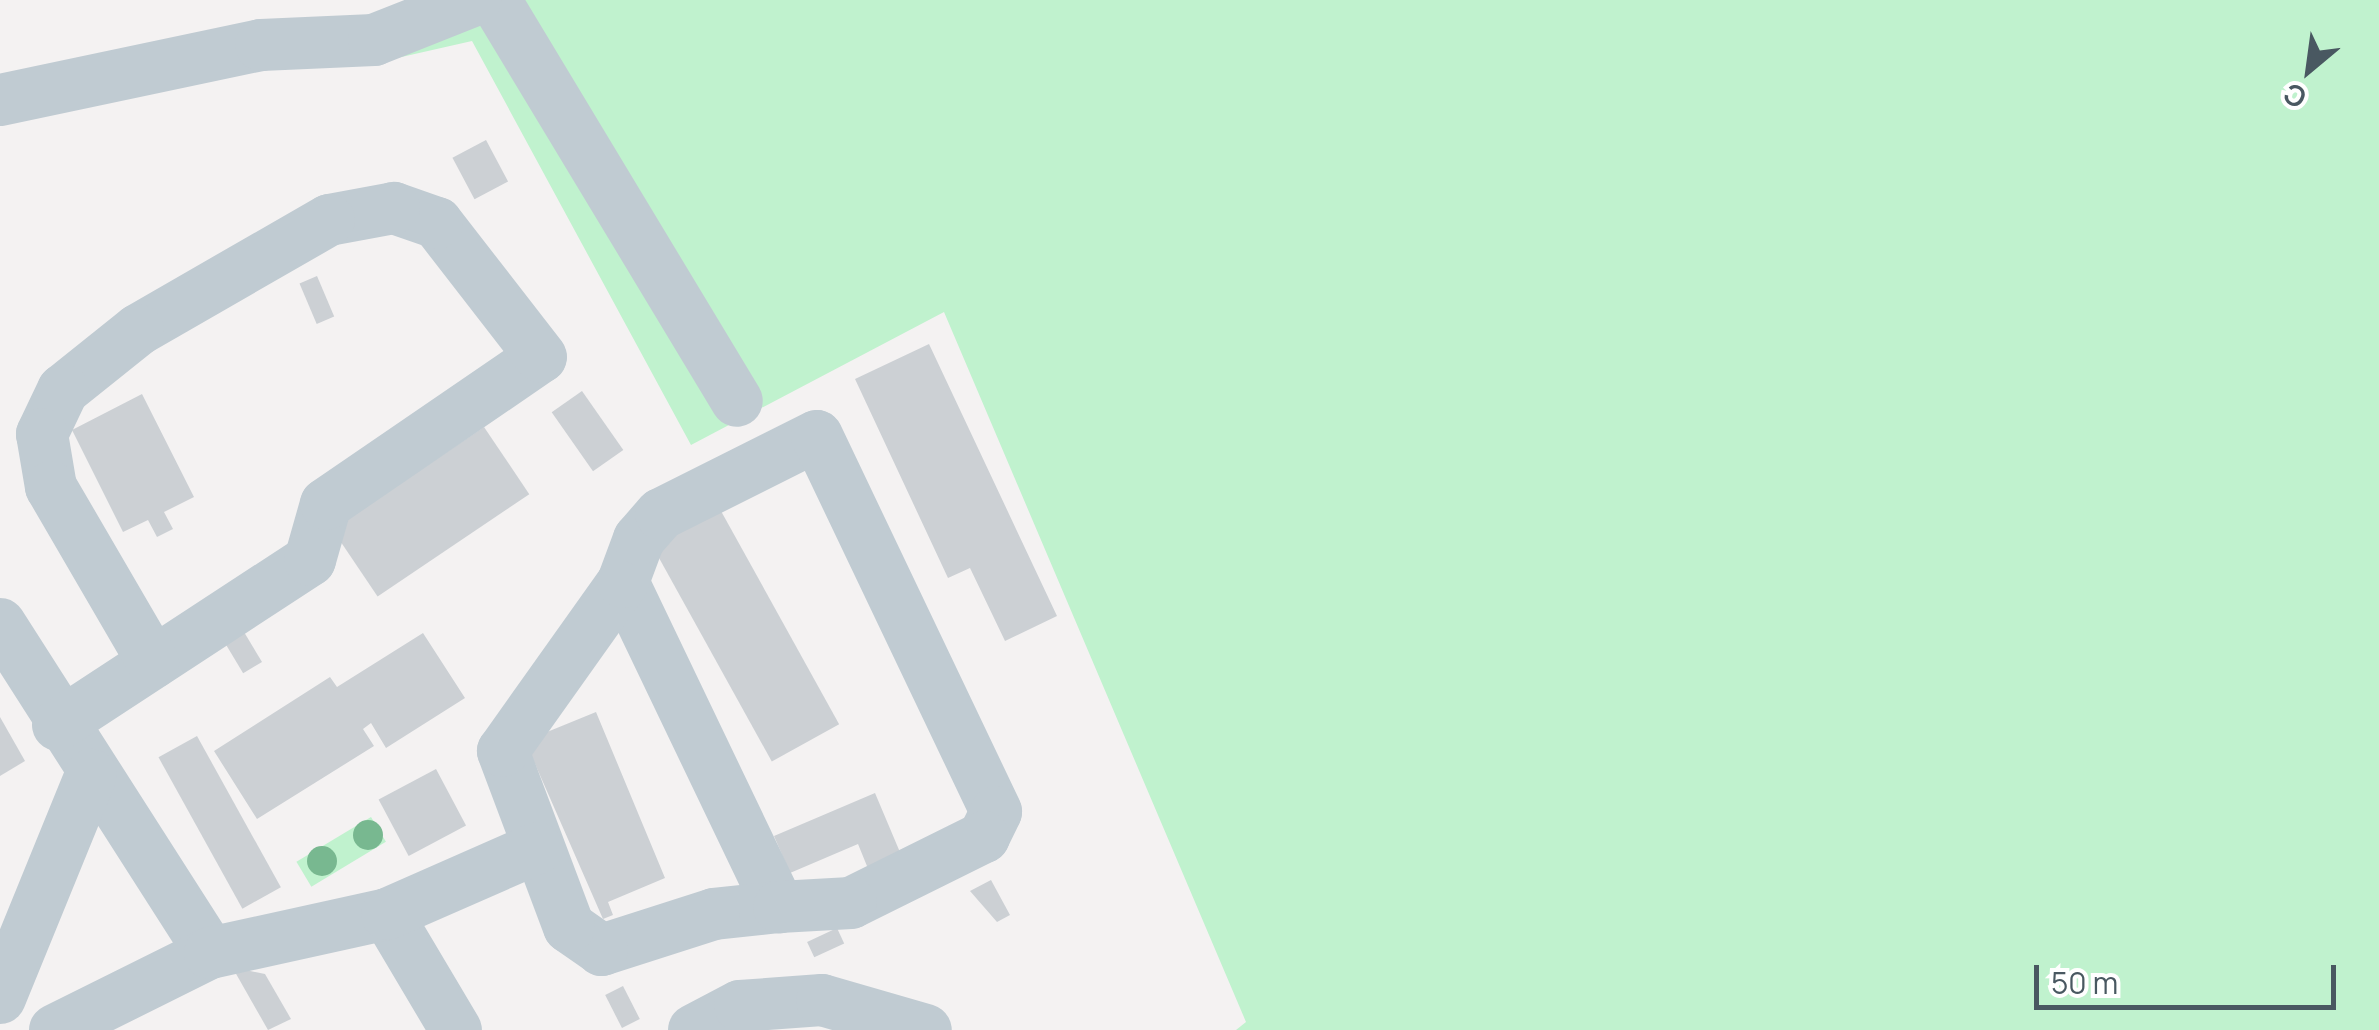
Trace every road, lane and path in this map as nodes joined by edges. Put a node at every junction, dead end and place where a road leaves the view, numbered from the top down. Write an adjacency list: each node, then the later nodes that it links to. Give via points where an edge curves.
1 (475, 0): 3 (lane, via 374,40 261,45)
2 (495, 0): 4 (lane)
3 (0, 100)
4 (737, 401)
5 (623, 582): 10 (lane, via 506,740 503,765); 11 (lane); 11 (lane, via 639,538 661,514 816,436 996,812 984,837 852,903)
6 (0, 624): 8 (lane)
7 (154, 662): 7 (lane, via 310,560 326,504 541,356 436,224 394,208 330,220 138,330 63,390 42,434 51,487); 8 (lane)
8 (58, 725): 9 (lane)
9 (92, 775): 13 (lane); 14 (lane)
10 (537, 848): 11 (lane, via 569,927 602,950 714,914); 12 (lane)
11 (779, 907)
12 (387, 914): 13 (lane); 16 (lane)
13 (210, 953): 15 (lane)
14 (0, 998)
15 (55, 1030)
16 (456, 1030)
17 (694, 1030): 18 (lane, via 740,1006 822,1000)
18 (926, 1030)

